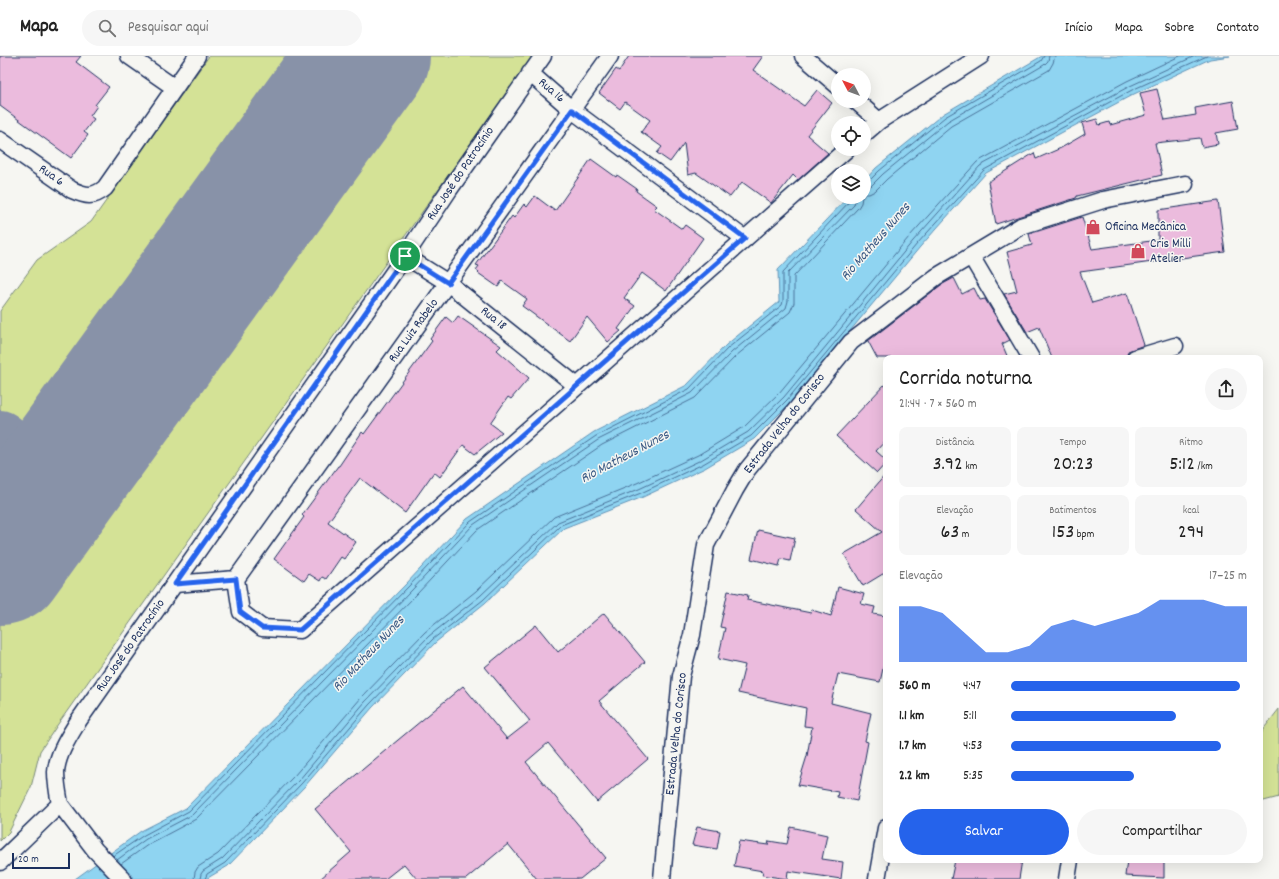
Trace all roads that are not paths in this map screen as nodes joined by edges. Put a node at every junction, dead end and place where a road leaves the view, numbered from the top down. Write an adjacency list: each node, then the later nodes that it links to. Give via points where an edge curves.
1 (129, 56): 9 (street)
2 (197, 56): 9 (street)
3 (543, 56): 7 (street, Rua José do Patrocínio)
4 (610, 56): 11 (street, Rua Luiz Rabelo)
5 (803, 56): 8 (street)
6 (981, 56): 12 (street)
7 (530, 73): 11 (street, Rua 16); 18 (street, Rua José do Patrocínio)
8 (831, 80)
9 (175, 88): 14 (street, Rua 6, via 99,193 82,195 72,190)
10 (864, 108): 12 (street)
11 (572, 110): 17 (street, Rua 16); 20 (street, Rua Luiz Rabelo)
12 (879, 121): 13 (street)
13 (871, 128)
14 (0, 140)
15 (839, 156): 17 (street)
16 (1186, 184): 19 (street, Estrada Velha do Corisco, via 1103,200 1021,226)
17 (745, 238): 24 (street)
18 (405, 256): 20 (street, Rua 18); 26 (street, Rua José do Patrocínio)
19 (971, 256): 22 (street); 32 (street, Estrada Velha do Corisco, via 936,277 851,342 747,470 706,545 692,634 681,676)
20 (448, 283): 24 (street, Rua 18); 25 (street, Rua Luiz Rabelo)
21 (1175, 346): 23 (street)
22 (1029, 355)
23 (1145, 355)
24 (577, 386): 25 (street, via 300,630 262,628 240,612)
25 (236, 579): 26 (street)
26 (175, 584): 27 (street, Rua José do Patrocínio, via 79,720 63,747 56,771)
27 (60, 804): 29 (street); 31 (street, via 95,850)
28 (883, 845): 33 (street)
29 (0, 862)
30 (1070, 863): 34 (street)
31 (123, 879)
32 (662, 879)
33 (877, 879)
34 (1067, 879)

